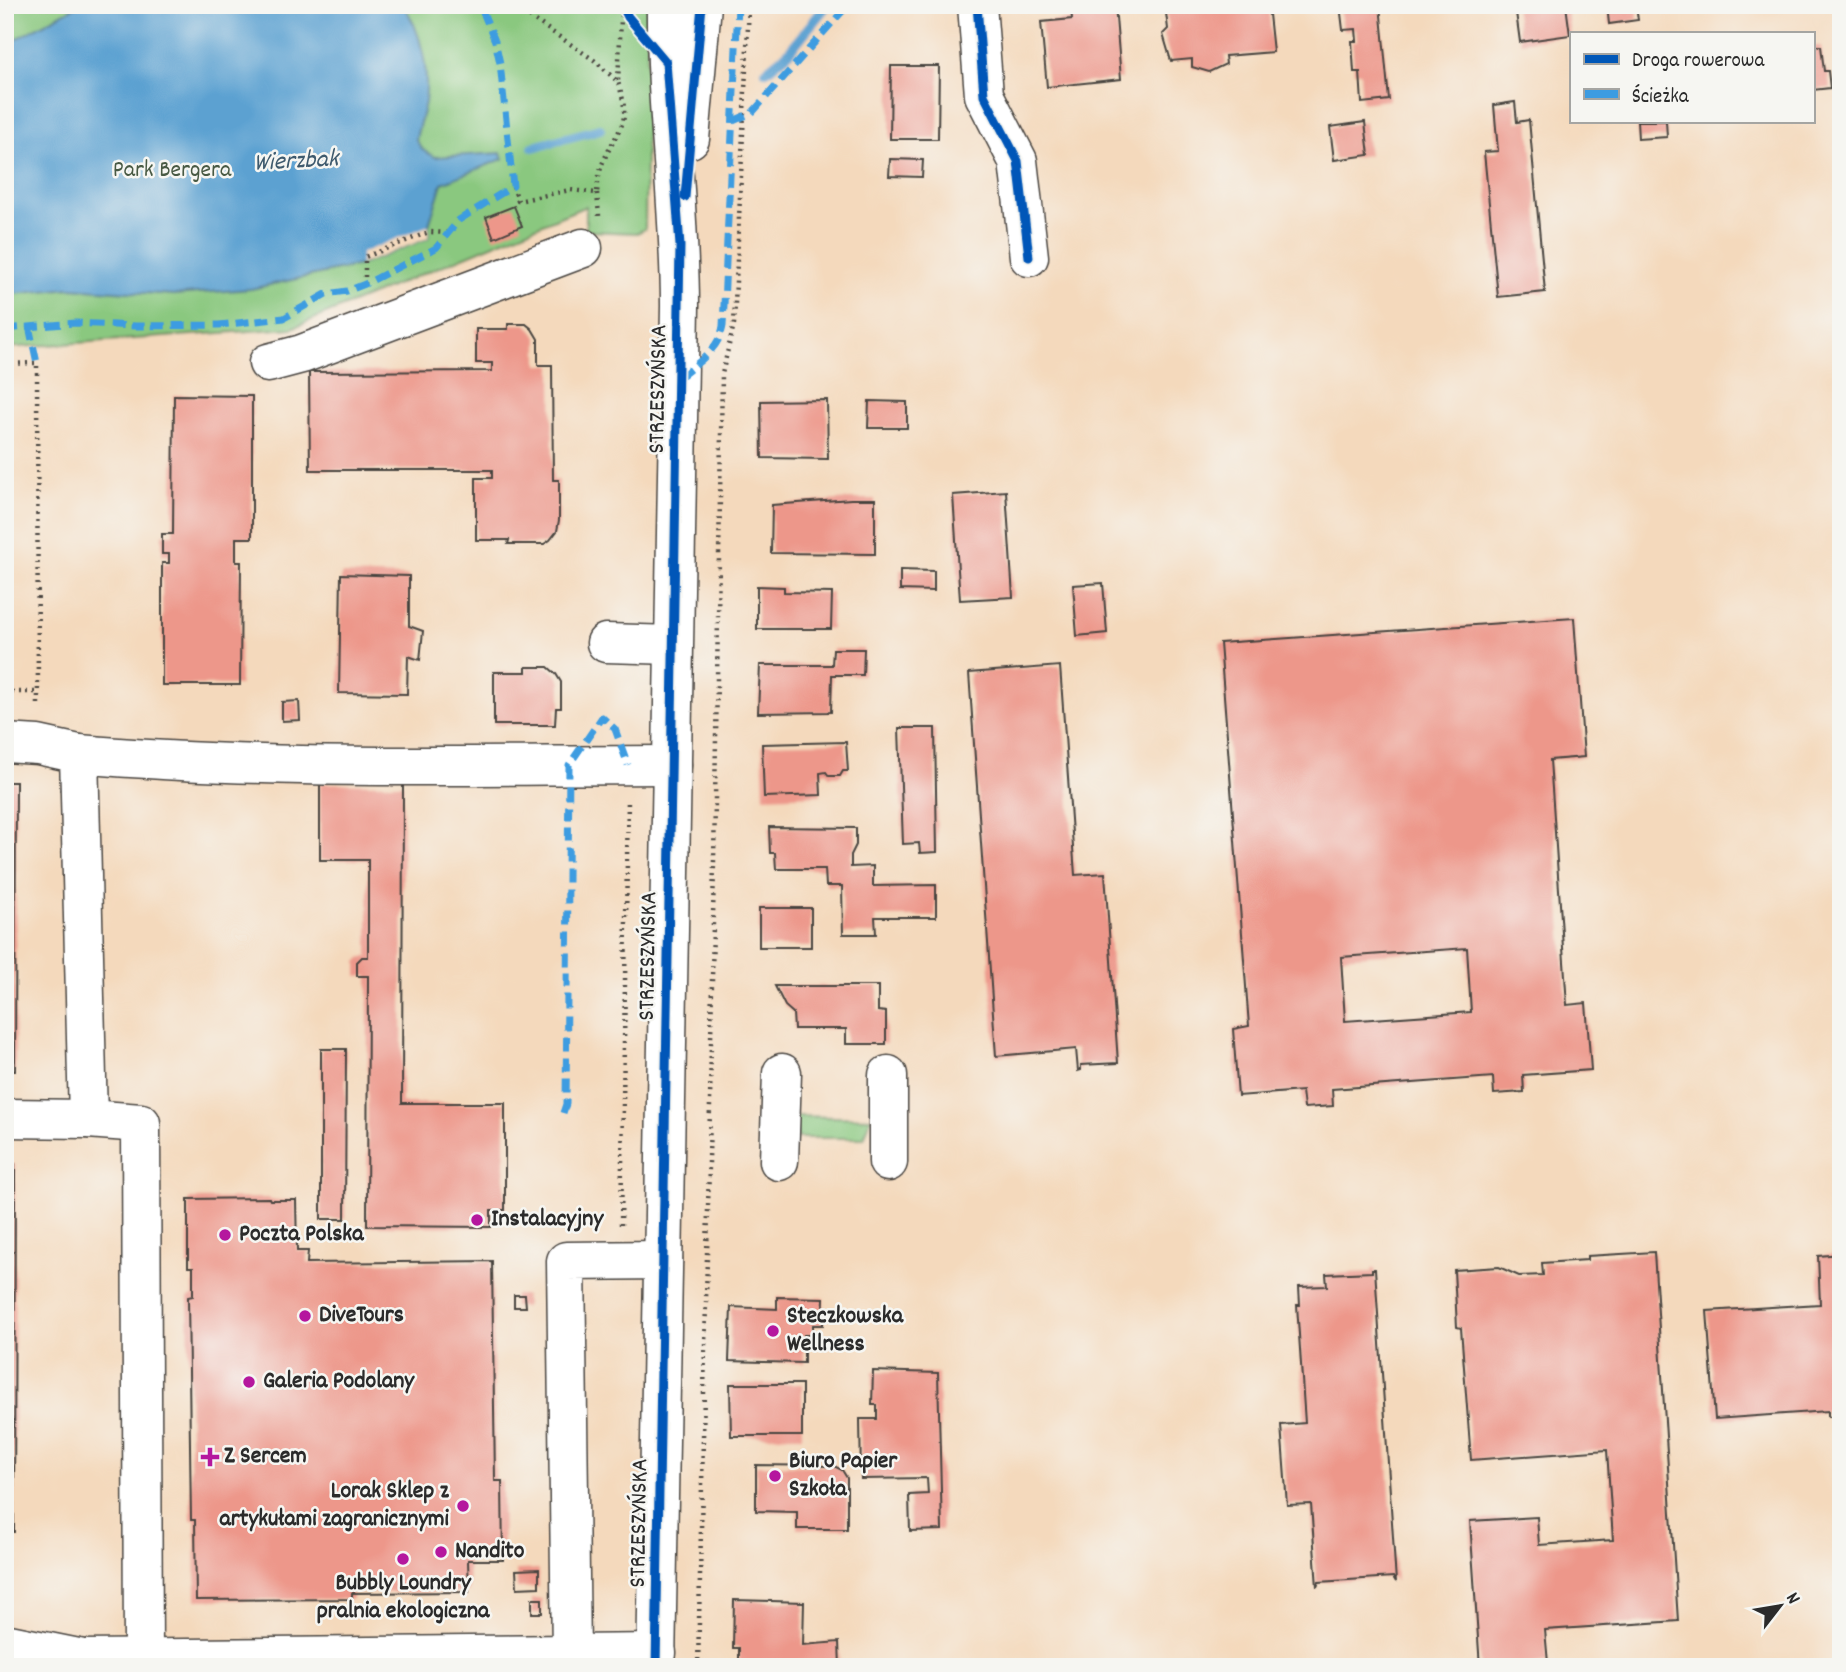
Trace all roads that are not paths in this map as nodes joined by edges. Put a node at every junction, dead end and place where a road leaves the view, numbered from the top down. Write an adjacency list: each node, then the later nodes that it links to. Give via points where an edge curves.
1 (666, 5): 4 (street, STRZESZYŃSKA)
2 (702, 5): 4 (street, STRZESZYŃSKA)
3 (977, 5): 6 (street, via 984,94 1018,161)
4 (680, 246): 9 (street, STRZESZYŃSKA)
5 (583, 248): 7 (street)
6 (1029, 257)
7 (268, 363)
8 (606, 643): 9 (street)
9 (674, 645): 12 (street, STRZESZYŃSKA)
10 (22, 744): 11 (street)
11 (79, 754): 12 (street, via 173,762); 16 (street)
12 (672, 765): 19 (street, STRZESZYŃSKA)
13 (782, 1073): 17 (street)
14 (888, 1075): 18 (street)
15 (5, 1118): 16 (street)
16 (88, 1119): 22 (street, via 141,1123)
17 (779, 1161)
18 (888, 1162)
19 (663, 1260): 21 (street, via 566,1261); 23 (street, STRZESZYŃSKA)
20 (5, 1643): 24 (street)
21 (571, 1654): 22 (street); 23 (street)
22 (143, 1658): 24 (street)
23 (657, 1660)
24 (85, 1663)

